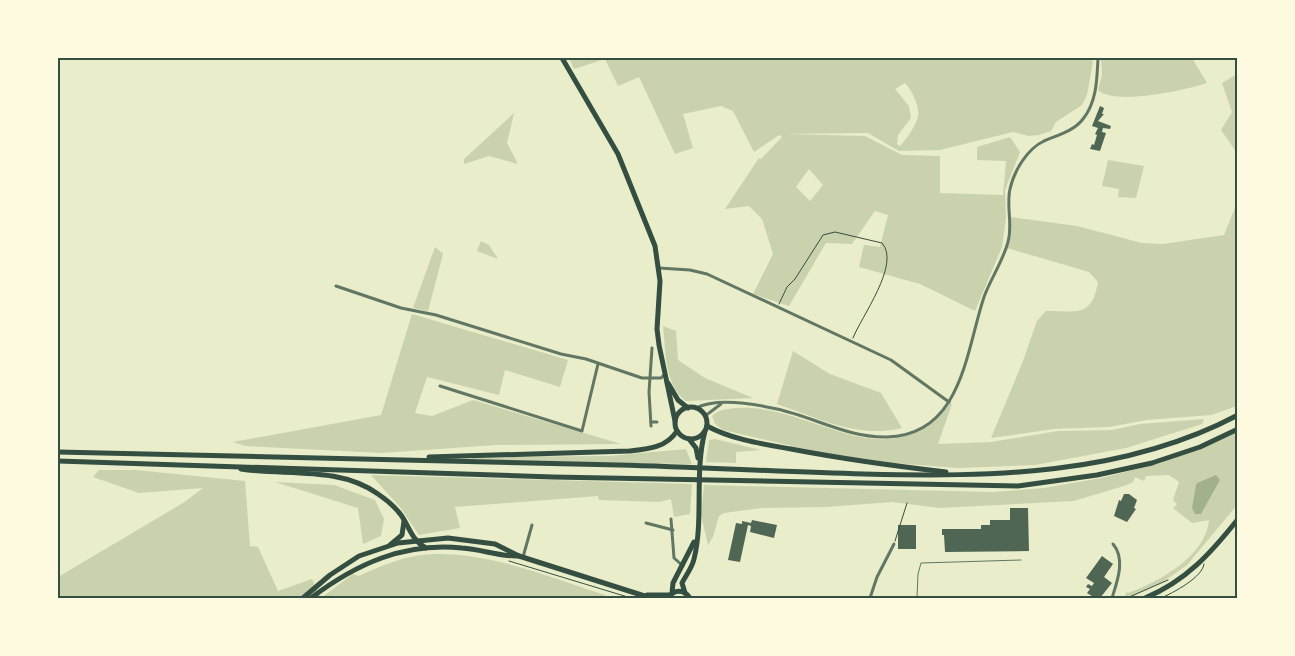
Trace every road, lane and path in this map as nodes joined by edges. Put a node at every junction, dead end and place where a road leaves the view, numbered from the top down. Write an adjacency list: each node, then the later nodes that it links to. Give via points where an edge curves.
1 (562, 58): 3 (main road, via 627,173 655,246)
2 (1098, 58): 12 (street, via 1094,96 1084,118 1075,127 1032,148 1016,172 1010,188 1009,241 984,299 968,359)
3 (659, 268): 5 (street, via 707,274); 9 (main road, via 657,329)
4 (336, 286): 8 (street, via 401,308 436,315)
5 (777, 307): 6 (street); 6 (path, via 787,286 795,279 819,240 829,232 882,243 887,253 878,294)
6 (852, 341): 12 (street, via 891,360)
7 (652, 348): 10 (street)
8 (598, 364): 10 (street); 11 (street, via 582,431)
9 (665, 377): 10 (street); 14 (main road, via 674,394); 18 (main road)
10 (649, 378): 19 (street, via 651,424)
11 (440, 386)
12 (949, 402): 13 (street, via 926,425 904,435 886,437 846,431 768,407)
13 (722, 404): 15 (street, via 708,403); 17 (street)
14 (688, 408): 15 (main road); 18 (main road, via 679,412)
15 (696, 408): 17 (main road)
16 (1238, 415): 29 (main road, via 1163,447 1132,455 1041,470)
17 (705, 416): 20 (main road)
18 (675, 421): 22 (main road)
19 (657, 422)
20 (706, 428): 23 (main road, via 699,437); 27 (main road); 29 (main road, via 729,436 850,460)
21 (1238, 430): 28 (main road, via 1152,463 1097,476 1018,486 553,477)
22 (677, 431): 23 (main road); 25 (main road, via 661,446 629,451)
23 (690, 439): 27 (main road, via 696,448)
24 (58, 452): 25 (main road)
25 (391, 459): 29 (main road)
26 (58, 461): 28 (main road)
27 (699, 464): 37 (main road)
28 (221, 465): 31 (main road, via 342,478 377,493)
29 (966, 475)
30 (908, 504): 39 (path)
31 (404, 519): 38 (main road); 41 (main road, via 402,535)
32 (671, 519): 36 (street)
33 (1238, 519): 46 (main road)
34 (646, 523): 36 (street)
35 (532, 525): 43 (street)
36 (673, 530): 47 (street, via 674,558)
37 (696, 537): 47 (main road); 49 (main road, via 693,561 682,583)
38 (415, 540): 41 (main road); 42 (main road); 43 (main road, via 470,539 495,544)
39 (894, 544): 58 (street)
40 (1114, 544): 52 (street, via 1119,552 1119,576)
41 (390, 545): 53 (main road, via 349,562)
42 (426, 548): 43 (main road, via 462,548); 54 (main road, via 366,563)
43 (521, 557): 50 (main road)
44 (503, 559): 55 (path)
45 (1021, 560): 59 (lane, via 921,563)
46 (1203, 561): 61 (main road, via 1178,582); 62 (path, via 1204,567 1184,587)
47 (683, 566): 51 (main road)
48 (1170, 578): 60 (path)
49 (685, 593): 51 (main road); 57 (main road)
50 (644, 594): 51 (main road); 56 (main road)
51 (670, 595)
52 (1113, 597)
53 (303, 598)
54 (311, 598)
55 (631, 598)
56 (651, 598)
57 (690, 598)
58 (870, 598)
59 (917, 598)
60 (1127, 598)
61 (1145, 598)
62 (1162, 598)

